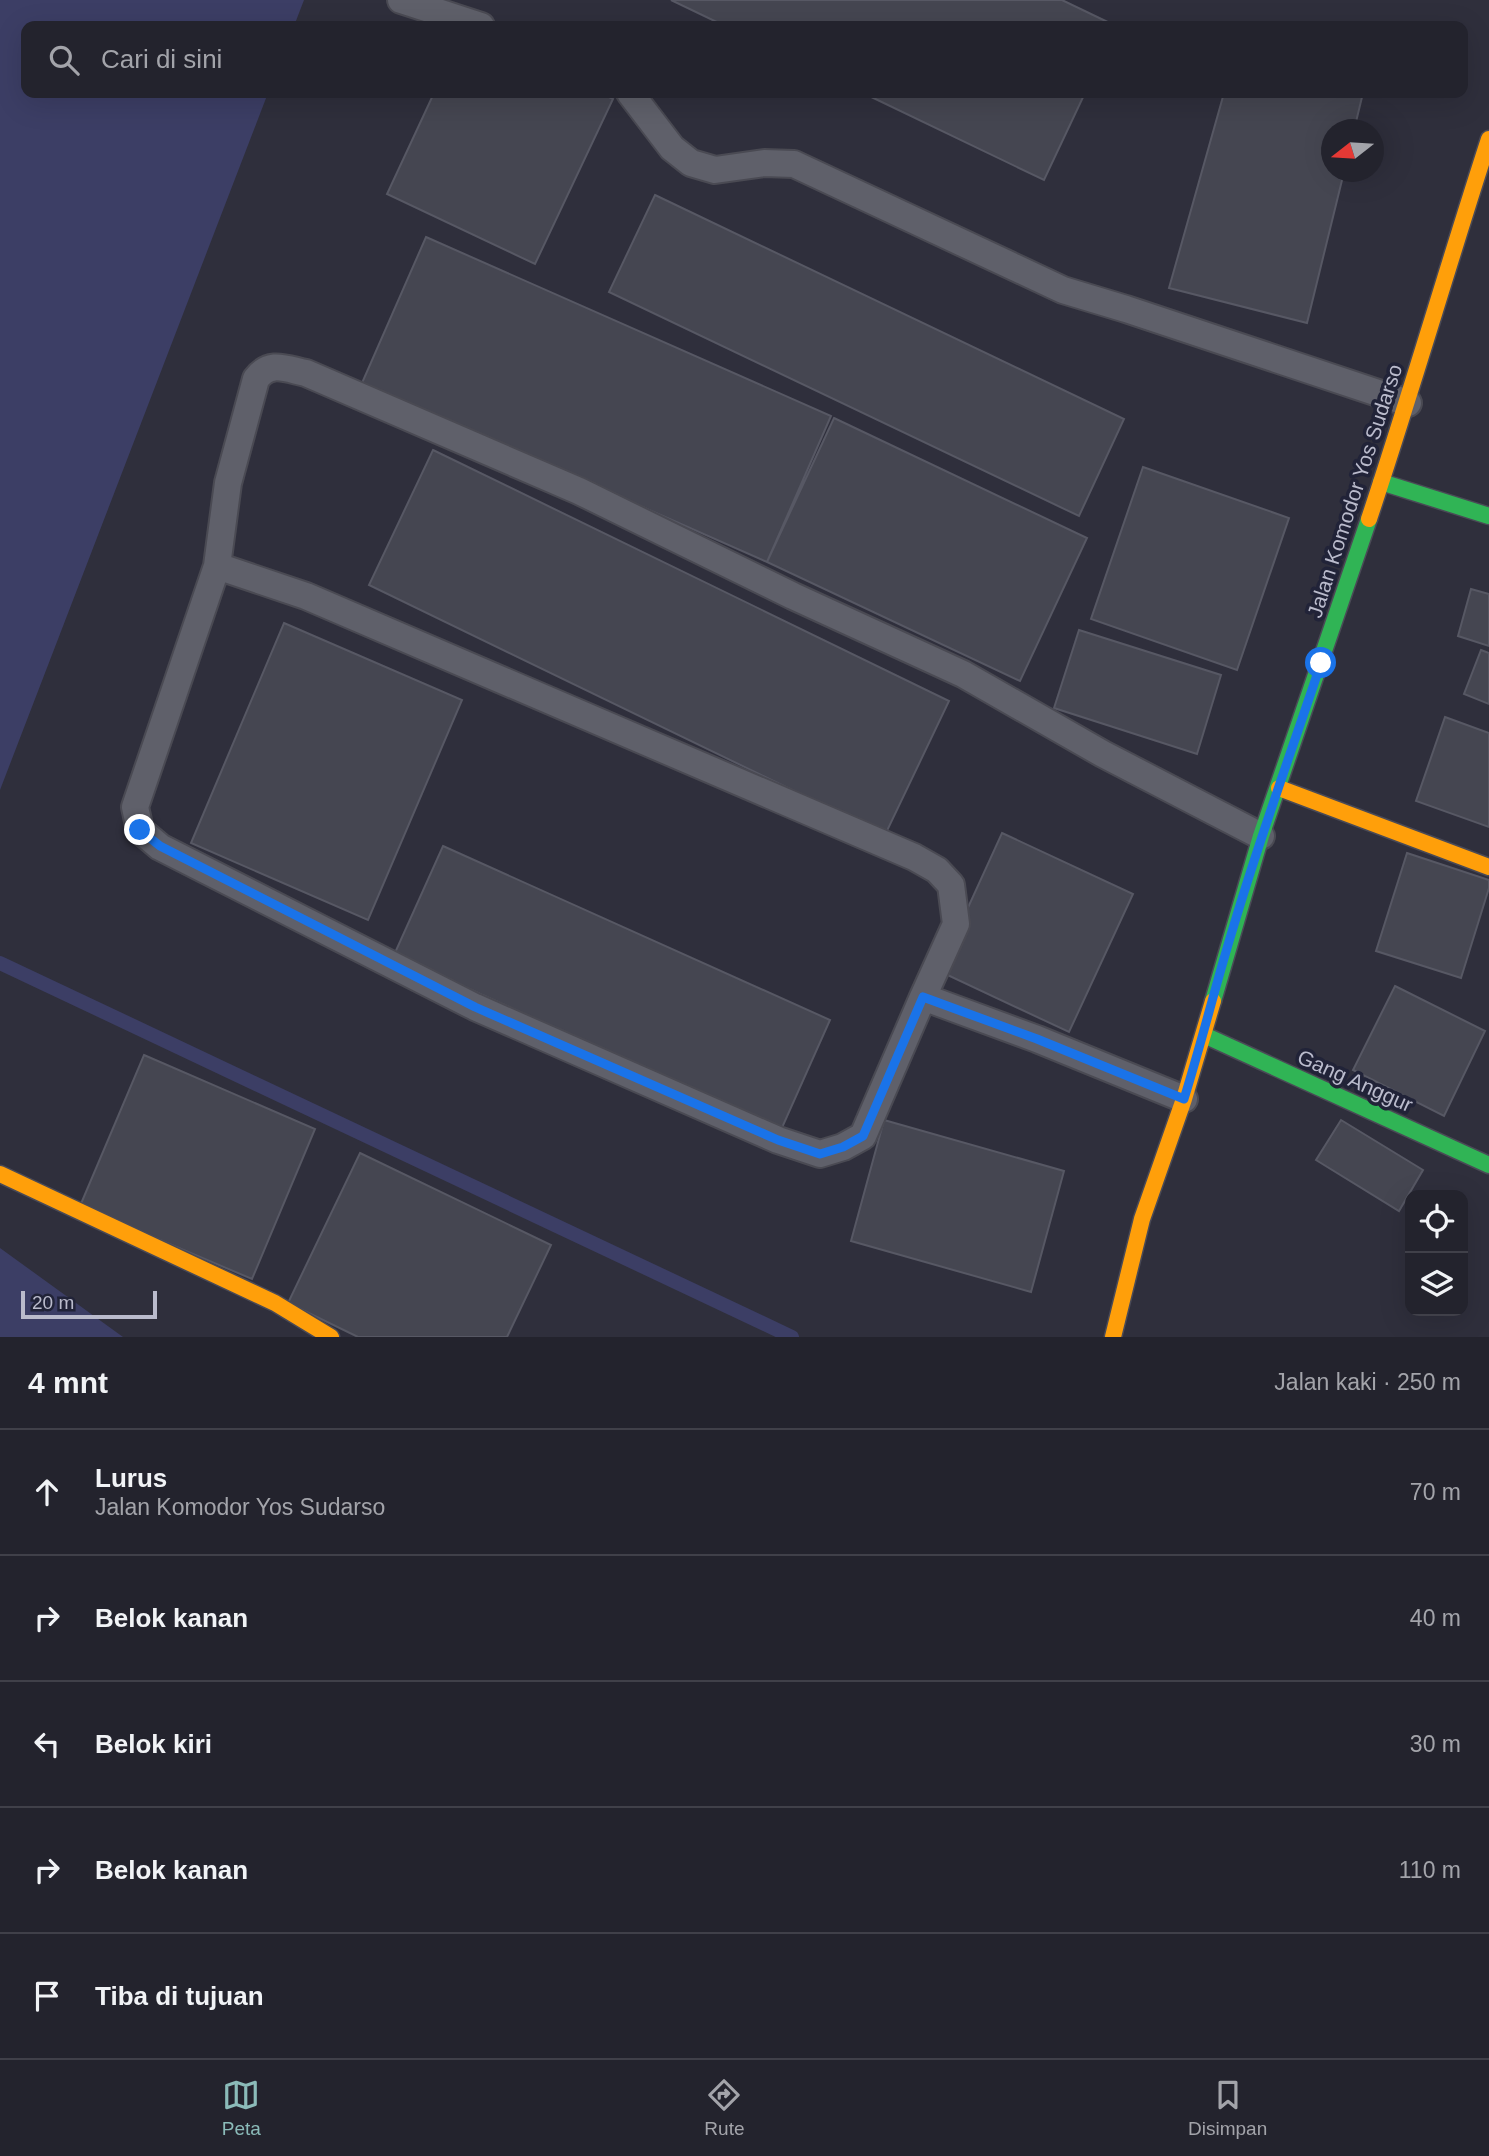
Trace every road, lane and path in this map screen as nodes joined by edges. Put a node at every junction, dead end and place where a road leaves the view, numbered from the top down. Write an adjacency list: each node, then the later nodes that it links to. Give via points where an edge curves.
1 (401, 0): 2 (lane)
2 (466, 21)
3 (634, 98): 5 (lane, via 672,148 691,163 715,170 794,163 1063,290)
4 (1489, 139): 5 (street, Jalan Komodor Yos Sudarso)
5 (1408, 403): 6 (street, Jalan Komodor Yos Sudarso)
6 (1381, 482): 7 (street); 9 (street, Jalan Komodor Yos Sudarso)
7 (1489, 516)
8 (217, 566): 10 (lane, via 228,483 256,379 273,367 306,373 579,491 963,674); 12 (lane, via 318,601 937,870 951,885 956,924); 12 (lane, via 135,807 140,830 160,846 475,1007 778,1140 820,1154 863,1136)
9 (1279, 788): 10 (street, Jalan Komodor Yos Sudarso); 11 (street)
10 (1261, 836): 13 (street, Jalan Komodor Yos Sudarso)
11 (1489, 867)
12 (923, 997): 14 (lane)
13 (1204, 1035): 14 (street, Jalan Komodor Yos Sudarso); 15 (street, Gang Anggur)
14 (1184, 1099): 18 (street, Jalan Komodor Yos Sudarso, via 1142,1220)
15 (1489, 1165)
16 (0, 1174): 17 (street, via 275,1303)
17 (331, 1337)
18 (1113, 1337)

